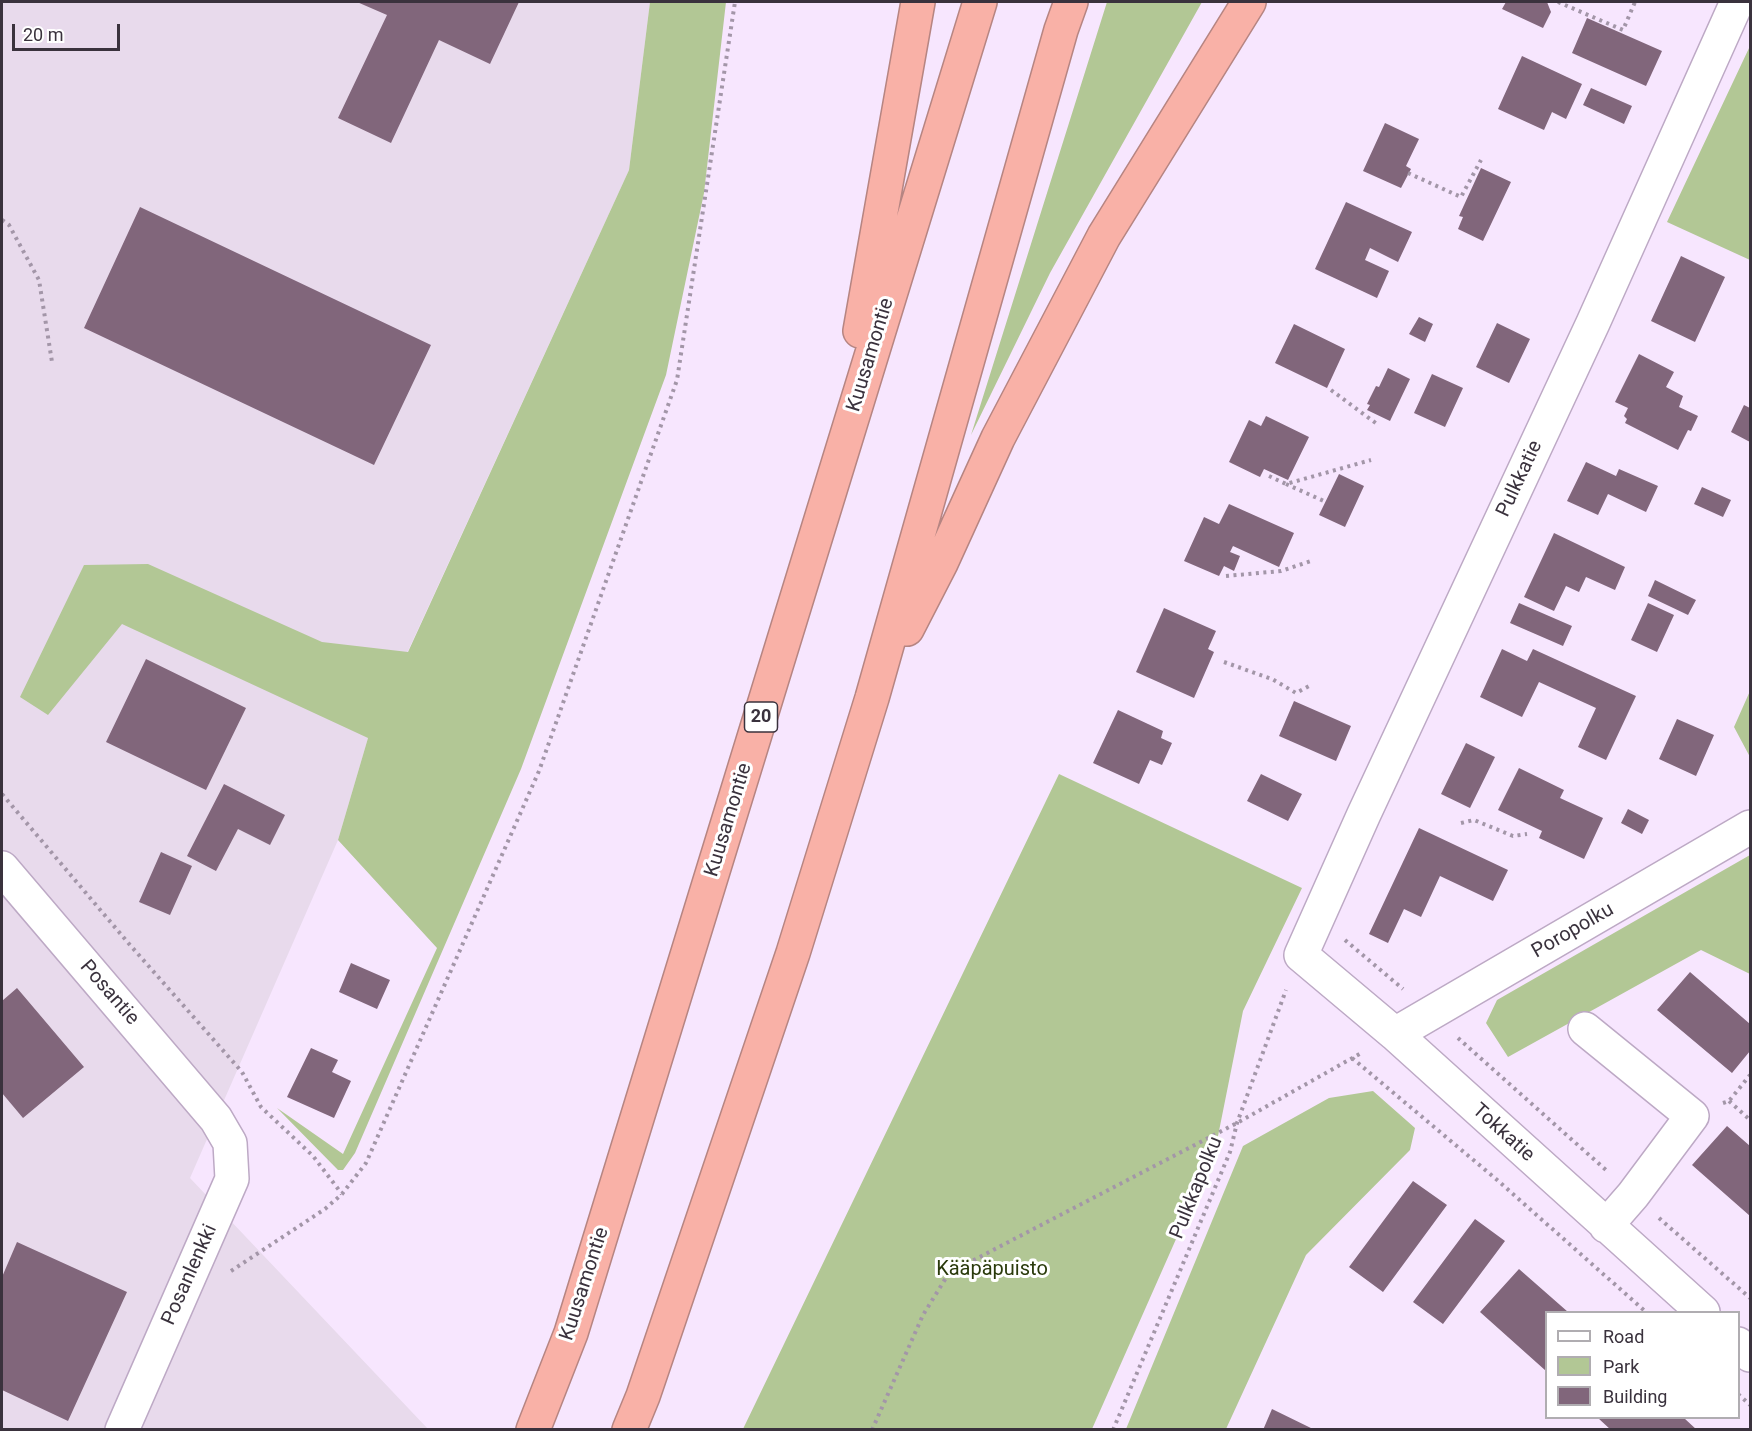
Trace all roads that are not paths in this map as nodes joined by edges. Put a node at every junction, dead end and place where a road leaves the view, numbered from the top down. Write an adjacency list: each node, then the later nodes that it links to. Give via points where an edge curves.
1 (918, 2): 6 (highway)
2 (980, 2): 6 (highway, Kuusamontie / 20)
3 (1071, 2): 7 (highway)
4 (1249, 2): 7 (highway, via 1104,236 998,438 941,563)
5 (1737, 2): 10 (street, Pulkkatie)
6 (834, 479): 17 (highway, Kuusamontie / 20, via 571,1333)
7 (872, 698): 18 (highway, via 793,953 644,1396)
8 (1750, 827): 12 (street, Poropolku)
9 (2, 868): 13 (street, Posantie)
10 (1301, 955): 12 (street, Tokkatie)
11 (1585, 1029): 14 (street, via 1692,1116)
12 (1395, 1034): 14 (street, Tokkatie)
13 (216, 1119): 16 (street, Posanlenkki, via 230,1143 232,1179)
14 (1606, 1226): 15 (street, Tokkatie)
15 (1702, 1311)
16 (122, 1430)
17 (533, 1430)
18 (629, 1430)

